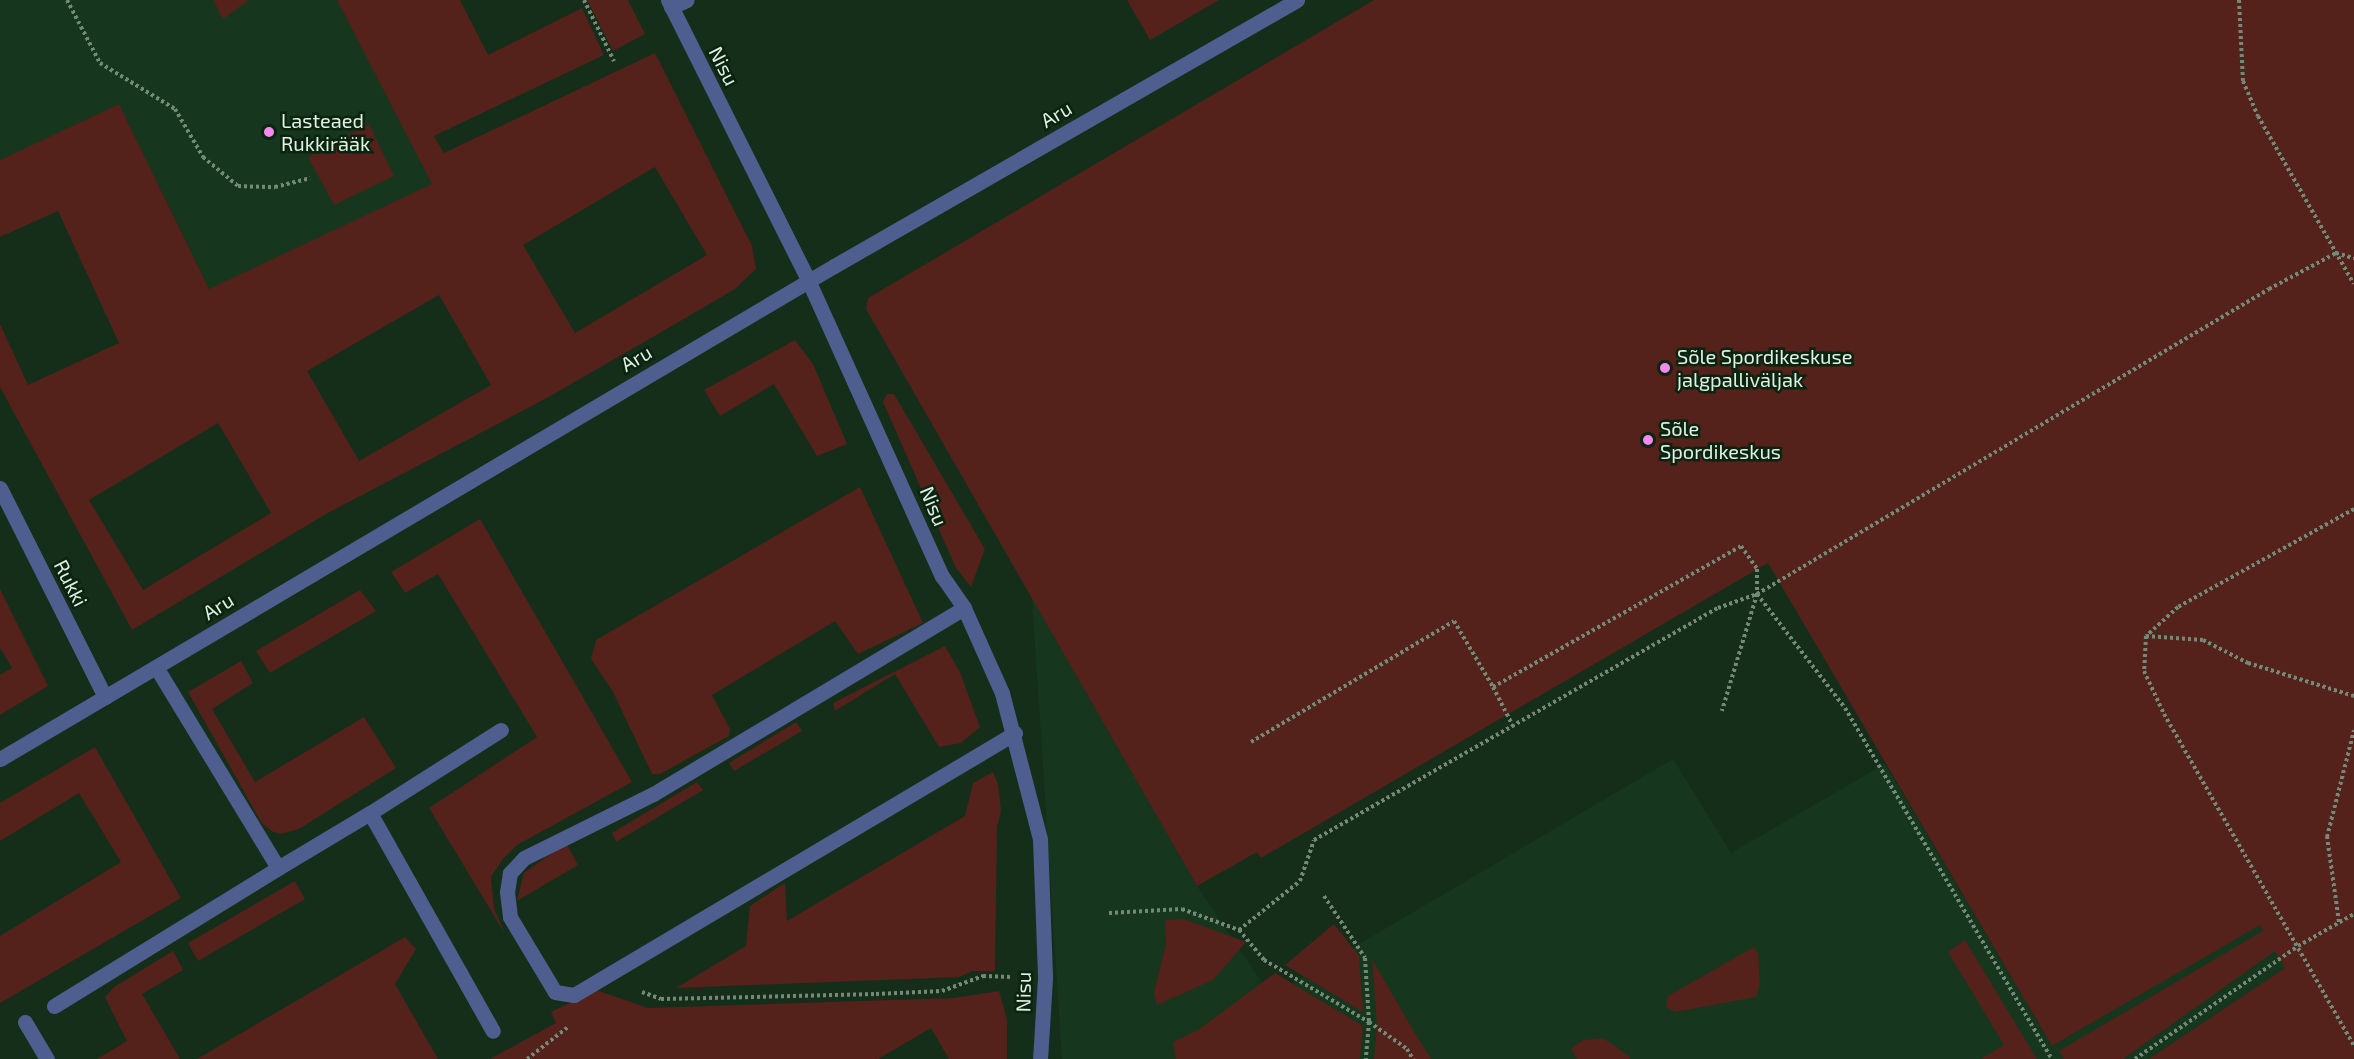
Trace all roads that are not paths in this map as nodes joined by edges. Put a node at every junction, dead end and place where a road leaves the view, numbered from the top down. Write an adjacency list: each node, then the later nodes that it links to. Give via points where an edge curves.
1 (687, 0): 3 (street)
2 (1297, 0): 4 (street, Aru)
3 (669, 4): 4 (street, Nisu)
4 (809, 282): 6 (street, Nisu, via 942,576); 7 (street, Aru)
5 (0, 488): 8 (street, Rukki)
6 (964, 608): 10 (street, Nisu, via 1002,693); 10 (street, via 653,794 524,858 510,873 510,917 555,992 574,995)
7 (156, 667): 8 (street, Aru); 13 (street)
8 (105, 697): 11 (street, Aru)
9 (501, 730): 12 (street)
10 (1015, 733): 18 (street, Nisu, via 1040,839 1045,978)
11 (0, 759)
12 (370, 813): 13 (street); 16 (street)
13 (278, 868): 14 (street)
14 (54, 1006)
15 (25, 1022): 17 (street)
16 (493, 1031)
17 (47, 1059)
18 (1040, 1059)

